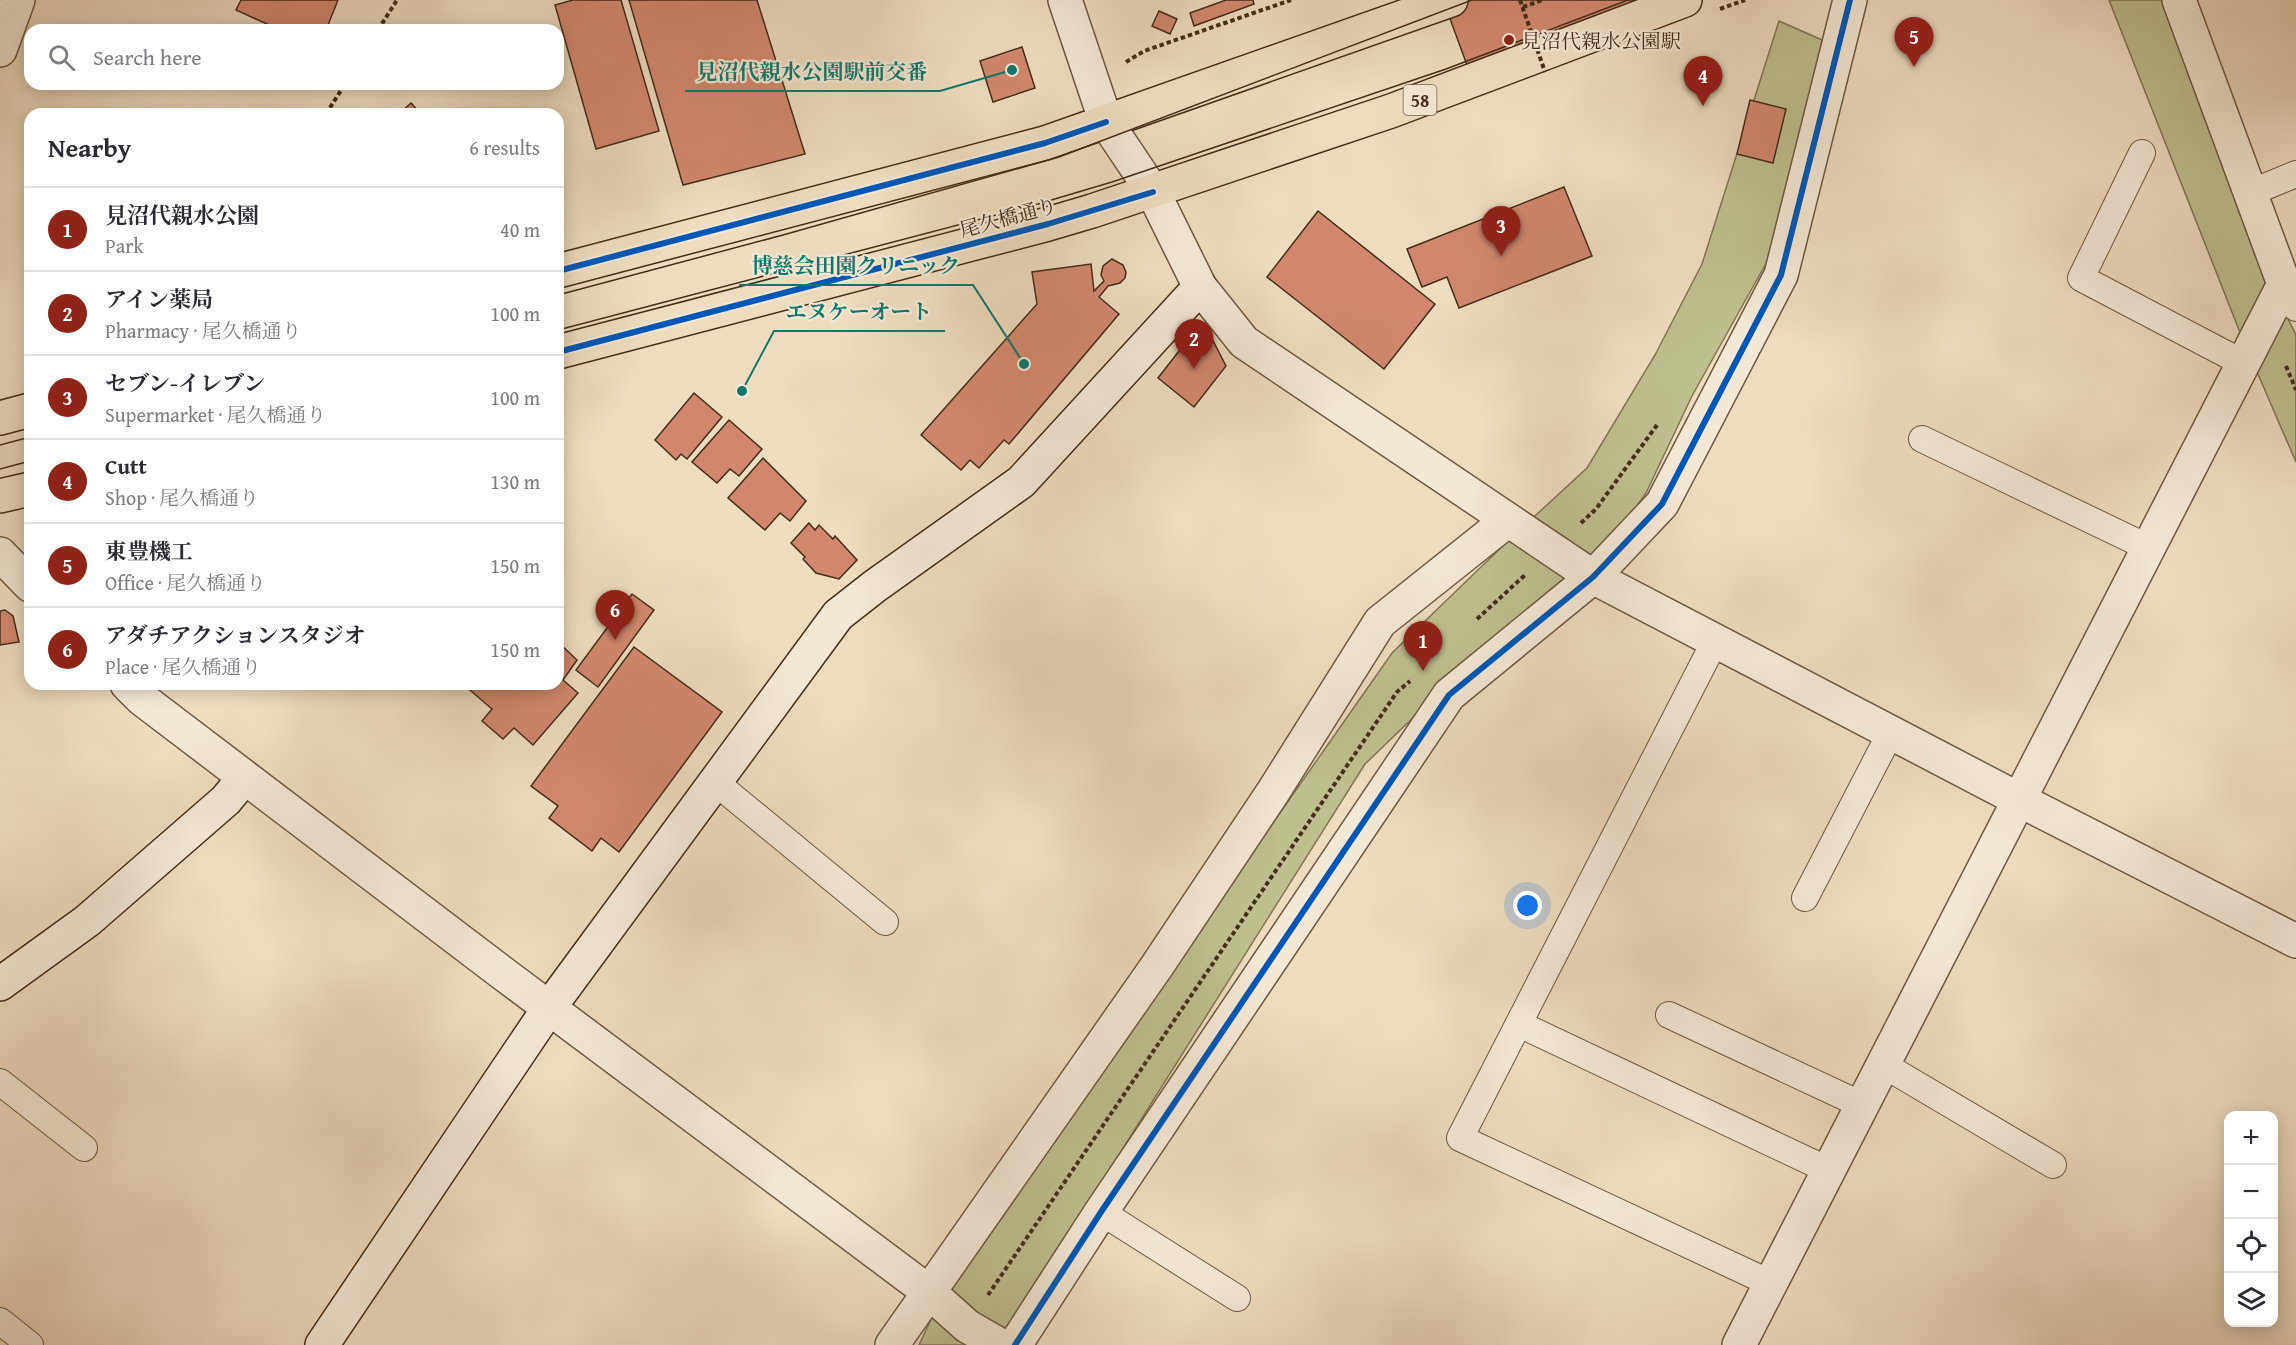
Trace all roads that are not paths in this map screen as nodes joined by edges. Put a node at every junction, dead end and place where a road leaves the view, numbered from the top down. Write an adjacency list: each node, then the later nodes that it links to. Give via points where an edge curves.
1 (18, 0): 7 (street)
2 (1065, 0): 8 (street)
3 (1451, 0): 8 (main road)
4 (1685, 0): 11 (main road, 尾久橋通り / 58, via 1391,111)
5 (1850, 0): 26 (street, via 1781,275 1662,504)
6 (2179, 0): 12 (street)
7 (0, 50)
8 (1106, 122): 11 (street); 13 (main road, via 1045,143)
9 (2142, 153): 17 (lane, via 2081,278)
10 (2296, 174): 12 (lane)
11 (1153, 192): 14 (street); 16 (main road, 尾久橋通り / 58, via 1048,224)
12 (2250, 193): 15 (street)
13 (564, 269)
14 (1200, 287): 23 (street, via 1244,342); 32 (street, via 1021,482 838,615)
15 (2290, 296): 17 (street)
16 (564, 350)
17 (2243, 363): 24 (street)
18 (24, 412): 19 (main road)
19 (0, 418)
20 (1922, 439): 24 (lane)
21 (24, 490): 22 (main road)
22 (0, 496)
23 (1508, 520): 26 (street); 49 (street, via 1380,622 1157,966)
24 (2147, 547): 33 (street)
25 (0, 554): 27 (street)
26 (1593, 577): 28 (street); 47 (street, via 1449,695)
27 (24, 579)
28 (1715, 641): 30 (street); 40 (lane)
29 (133, 690): 31 (street)
30 (1891, 732): 33 (street); 34 (lane)
31 (244, 778): 37 (street, via 226,801 87,921); 38 (street)
32 (715, 782): 35 (lane); 38 (street)
33 (2018, 799): 36 (street); 41 (street)
34 (1804, 898)
35 (885, 922)
36 (2296, 941)
37 (0, 984)
38 (549, 1008): 49 (street); 53 (street)
39 (1669, 1015): 43 (lane)
40 (1519, 1023): 46 (lane); 48 (lane, via 1460,1138)
41 (1882, 1064): 43 (street); 45 (lane)
42 (0, 1082): 44 (lane)
43 (1862, 1105): 46 (street)
44 (84, 1148)
45 (2053, 1165)
46 (1828, 1170): 48 (street)
47 (1101, 1212): 50 (lane); 56 (street)
48 (1770, 1283): 57 (street)
49 (929, 1292): 54 (street); 55 (street, via 967,1326)
50 (1237, 1298)
51 (0, 1321): 52 (lane)
52 (30, 1345)
53 (322, 1345)
54 (892, 1345)
55 (1000, 1345)
56 (1015, 1345)
57 (1739, 1345)

